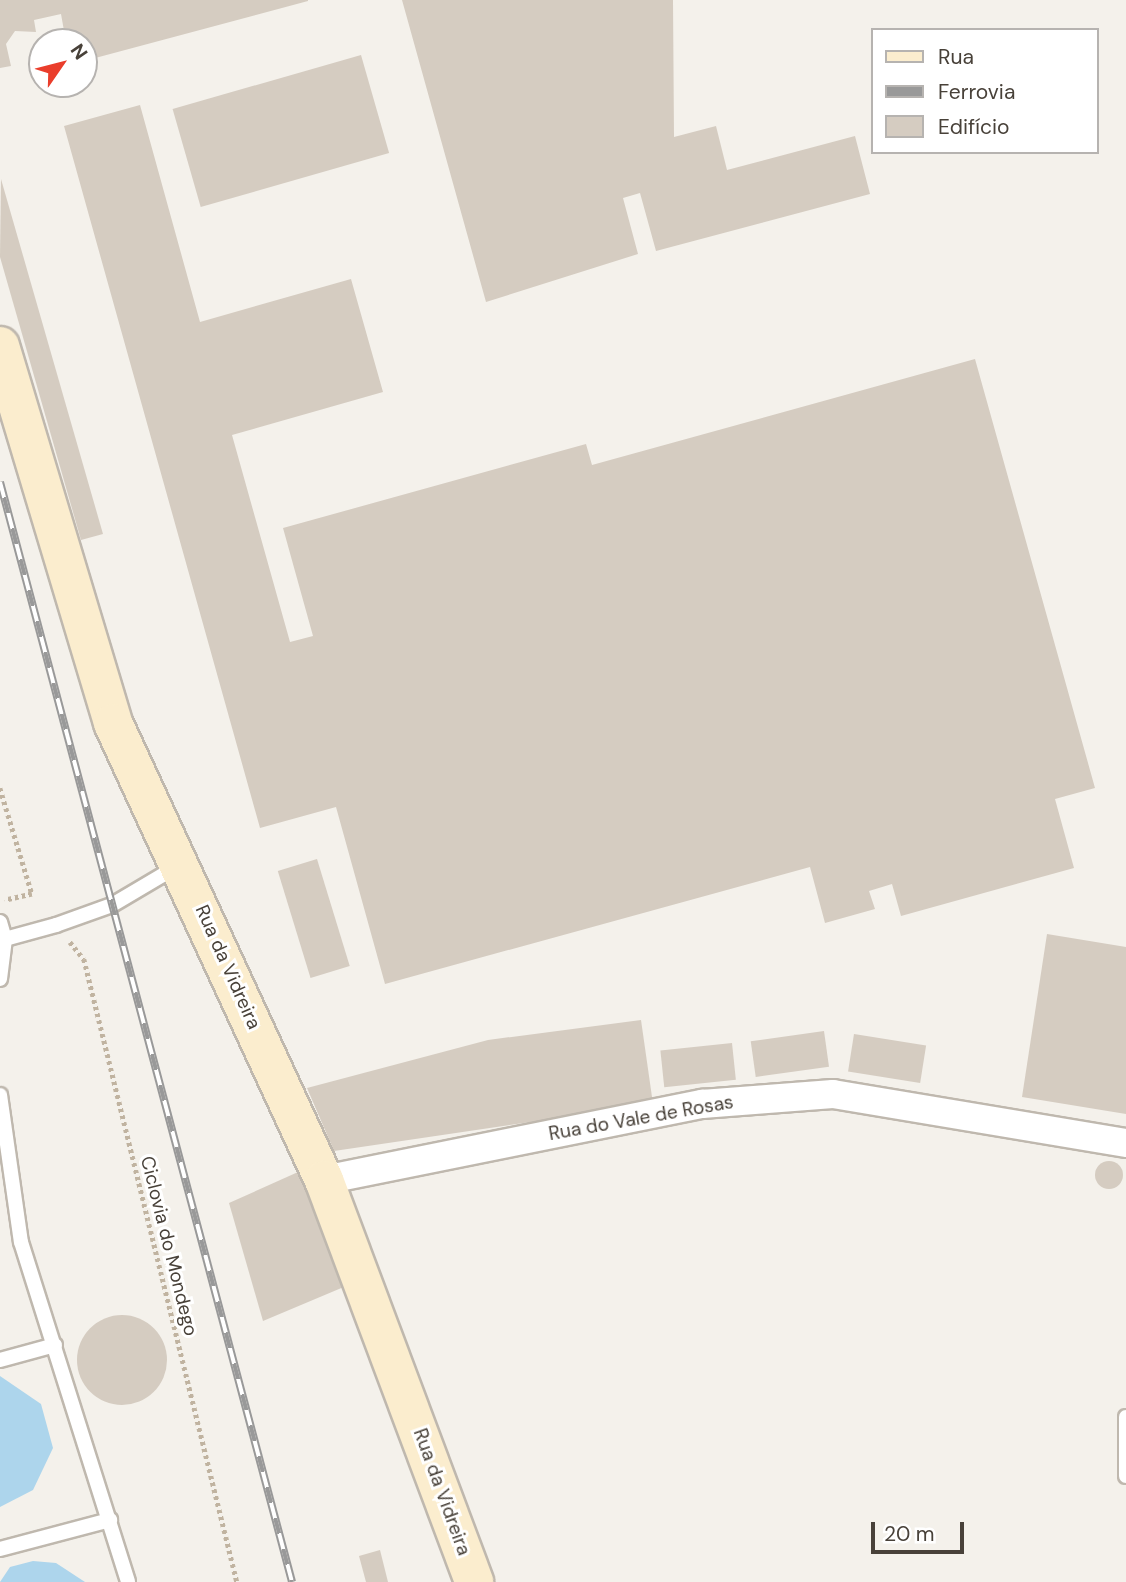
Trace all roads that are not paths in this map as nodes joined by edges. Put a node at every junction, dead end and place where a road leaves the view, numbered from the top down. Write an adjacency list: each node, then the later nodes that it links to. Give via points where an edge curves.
1 (0, 346): 2 (street, Rua da Vidreira, via 113,723)
2 (182, 863): 4 (lane, via 111,905); 8 (street, Rua da Vidreira)
3 (0, 922): 4 (lane)
4 (5, 939): 5 (lane)
5 (0, 979)
6 (0, 1095): 9 (lane, via 21,1242)
7 (1126, 1143): 8 (street, Rua do Vale de Rosas, via 833,1094 702,1104)
8 (324, 1181): 16 (street, Rua da Vidreira)
9 (55, 1345): 10 (lane); 13 (lane)
10 (0, 1360)
11 (1126, 1417): 12 (lane)
12 (1126, 1476)
13 (110, 1520): 14 (lane); 15 (lane)
14 (0, 1549)
15 (128, 1582)
16 (474, 1582)

